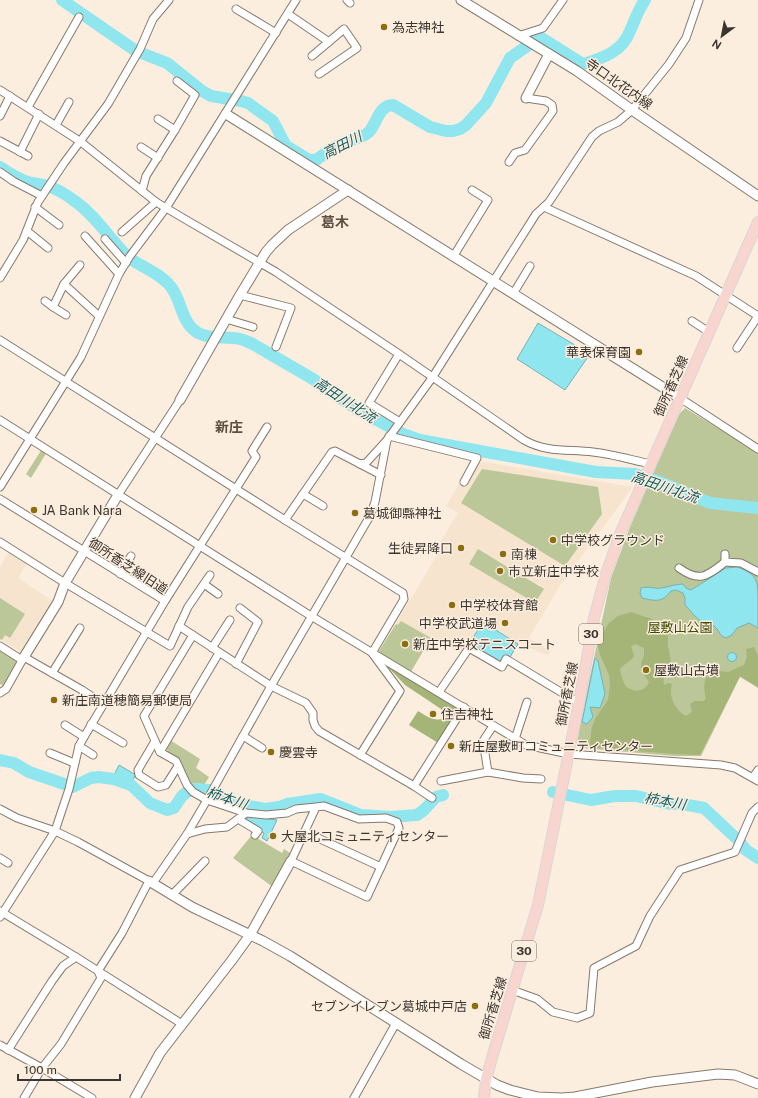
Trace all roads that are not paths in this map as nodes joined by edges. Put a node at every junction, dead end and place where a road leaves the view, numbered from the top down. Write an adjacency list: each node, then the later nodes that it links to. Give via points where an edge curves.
1 (169, 0): 29 (street, via 153,19 140,49 108,104)
2 (296, 0): 7 (street)
3 (461, 0): 10 (street, 寺口北花内線)
4 (563, 0): 10 (street, via 543,28)
5 (699, 0): 21 (street, via 686,38 679,50)
6 (236, 9): 9 (street)
7 (288, 14): 9 (street); 11 (street)
8 (79, 17): 20 (street)
9 (276, 33): 23 (street)
10 (522, 38): 12 (street, 寺口北花内線)
11 (329, 42): 13 (street); 14 (street, via 344,29 357,48)
12 (549, 54): 18 (street); 21 (street, 寺口北花内線)
13 (312, 56)
14 (319, 74)
15 (177, 80): 27 (street, via 194,95)
16 (0, 90): 17 (street)
17 (10, 96): 20 (street); 24 (street)
18 (526, 98): 34 (street, via 546,101 552,105 553,111 525,150 516,153)
19 (70, 102): 26 (street)
20 (28, 107): 22 (street)
21 (632, 110): 40 (street, 寺口北花内線); 43 (street, via 618,122 596,133)
22 (39, 114): 26 (street); 31 (street)
23 (226, 114): 36 (street); 44 (street)
24 (0, 116)
25 (158, 119): 27 (street)
26 (56, 125): 29 (street)
27 (175, 130): 33 (street)
28 (0, 141): 31 (street)
29 (81, 142): 38 (street); 39 (street)
30 (141, 147): 33 (street)
31 (20, 152): 32 (street)
32 (28, 156)
33 (158, 158): 38 (street, via 146,176)
34 (509, 162)
35 (2, 177): 39 (street)
36 (348, 190): 52 (street); 54 (street, via 279,237)
37 (472, 190): 52 (street, via 488,200)
38 (142, 191): 41 (street)
39 (42, 196): 42 (street)
40 (758, 196)
41 (156, 202): 44 (street); 48 (street)
42 (35, 207): 46 (street); 47 (street)
43 (544, 207): 59 (street, via 536,214); 63 (street, via 687,272)
44 (166, 208): 53 (street); 54 (street)
45 (758, 222): 63 (main road, 御所香芝線 / 30)
46 (58, 225)
47 (27, 231): 51 (street); 58 (street)
48 (122, 232)
49 (85, 236): 57 (street)
50 (105, 239): 53 (street)
51 (48, 248)
52 (454, 257): 59 (street)
53 (126, 263): 57 (street)
54 (260, 263): 62 (street); 76 (street)
55 (80, 265): 60 (street)
56 (530, 266): 61 (street)
57 (119, 274): 67 (street)
58 (0, 278)
59 (494, 282): 61 (street); 77 (street)
60 (64, 284): 65 (street); 67 (street)
61 (513, 294): 79 (street)
62 (240, 295): 69 (street); 74 (street, via 291,308)
63 (725, 295): 68 (street); 72 (main road, 御所香芝線 / 30)
64 (45, 301): 65 (street)
65 (53, 307): 66 (street)
66 (66, 315)
67 (99, 316): 78 (street, via 83,353)
68 (758, 316): 75 (street)
69 (226, 319): 71 (street); 80 (street)
70 (692, 321): 72 (street)
71 (253, 327)
72 (709, 332): 79 (main road, 御所香芝線 / 30)
73 (0, 340): 78 (street)
74 (276, 347)
75 (737, 348)
76 (400, 354): 77 (street); 82 (street, via 369,403)
77 (432, 378): 82 (street); 89 (street, via 524,440 541,448 595,452)
78 (66, 382): 85 (street); 86 (street)
79 (680, 398): 87 (street); 89 (main road, 御所香芝線 / 30)
80 (180, 400): 85 (street)
81 (0, 420): 86 (street)
82 (400, 422): 84 (street)
83 (266, 427): 93 (street, via 252,451 256,458)
84 (389, 437): 88 (street, via 366,463); 90 (street); 91 (street, via 477,458)
85 (155, 438): 93 (street); 95 (street)
86 (30, 439): 92 (street); 95 (street)
87 (758, 449)
88 (360, 464): 90 (street); 94 (street, via 335,451 332,452)
89 (646, 473): 132 (main road, 御所香芝線 / 30, via 606,574 594,618)
90 (381, 475): 104 (street, via 370,516)
91 (464, 482)
92 (0, 488)
93 (236, 490): 98 (street); 100 (street)
94 (303, 494): 97 (street); 98 (street)
95 (118, 495): 100 (street); 101 (street)
96 (0, 499): 101 (street, 御所香芝線旧道)
97 (323, 506)
98 (285, 520): 104 (street)
99 (0, 542): 110 (street)
100 (200, 545): 113 (street); 115 (street)
101 (84, 551): 108 (street, 御所香芝線旧道); 110 (street)
102 (726, 554): 105 (street)
103 (131, 556): 108 (street)
104 (345, 558): 115 (street); 124 (street, via 403,593 404,599)
105 (725, 562): 106 (street, via 704,576 689,576); 107 (street, via 742,563)
106 (679, 568)
107 (758, 572)
108 (120, 574): 113 (street, 御所香芝線旧道)
109 (210, 575): 111 (street)
110 (65, 583): 119 (street); 125 (street, via 58,602)
111 (204, 584): 112 (street); 117 (street)
112 (218, 594)
113 (165, 602): 119 (street, 御所香芝線旧道)
114 (240, 608): 126 (street, via 258,622)
115 (311, 616): 124 (street); 128 (street)
116 (230, 620): 122 (street)
117 (179, 626): 119 (street, via 170,646); 120 (street)
118 (80, 628): 127 (street)
119 (147, 633): 133 (street, 御所香芝線旧道)
120 (193, 635): 122 (street); 141 (street, via 144,716)
121 (0, 646): 125 (street)
122 (212, 648): 123 (street)
123 (219, 653): 126 (street); 145 (street)
124 (372, 653): 129 (street); 149 (street, via 400,691)
125 (23, 658): 127 (street); 130 (street, via 6,689)
126 (236, 664): 128 (street)
127 (52, 673): 133 (street)
128 (271, 686): 138 (street); 149 (street, via 306,703 313,713 313,720 319,731)
129 (438, 692): 132 (street, via 469,648 502,667 506,659); 134 (street)
130 (0, 693)
131 (527, 702): 140 (street)
132 (579, 703): 147 (main road, 御所香芝線 / 30)
133 (103, 704): 135 (street, 御所香芝線旧道)
134 (464, 708): 137 (street); 157 (street)
135 (91, 724): 139 (street, 御所香芝線旧道); 142 (street)
136 (65, 725): 139 (street)
137 (493, 726): 140 (street); 153 (street, via 484,741)
138 (243, 736): 144 (street); 158 (street)
139 (84, 737): 143 (street, 御所香芝線旧道)
140 (515, 739): 147 (street, via 535,748)
141 (155, 741): 145 (street); 151 (street, via 138,770 139,775 158,787 166,785)
142 (123, 743)
143 (79, 746): 148 (street); 150 (street, 御所香芝線旧道)
144 (262, 748)
145 (160, 752): 151 (street)
146 (50, 753): 150 (street)
147 (569, 754): 155 (street, via 721,765 735,768); 180 (main road, 御所香芝線 / 30, via 538,905)
148 (93, 755)
149 (360, 755): 157 (street)
150 (74, 763): 165 (street, 御所香芝線旧道, via 70,786)
151 (178, 766): 158 (street, via 193,792)
152 (758, 770): 155 (street)
153 (488, 772): 154 (street); 156 (street)
154 (542, 779)
155 (755, 779)
156 (441, 781)
157 (414, 786): 159 (street)
158 (210, 795): 163 (street); 167 (street)
159 (432, 798)
160 (316, 807): 163 (street, via 296,809 277,815); 166 (street); 173 (street, via 324,806 359,819 386,818 397,822 399,828)
161 (758, 808): 180 (street, via 752,813 735,852 680,870 650,916 636,946 594,968 590,1013 577,1018 553,1012 536,999)
162 (0, 809): 165 (street, via 17,818)
163 (246, 813): 164 (street)
164 (238, 819): 167 (street, via 227,827); 168 (street, via 258,831)
165 (55, 831): 174 (street); 176 (street, 御所香芝線旧道)
166 (305, 832): 171 (street); 173 (street)
167 (187, 834): 174 (street)
168 (255, 834)
169 (0, 858): 172 (street)
170 (205, 861): 175 (street)
171 (291, 861): 173 (street, via 367,897); 177 (street)
172 (8, 863)
173 (381, 867)
174 (151, 882): 175 (street); 179 (street)
175 (172, 895): 177 (street)
176 (1, 914): 178 (street)
177 (250, 935): 181 (street, via 290,956); 182 (street)
178 (76, 957): 179 (street); 184 (street, via 63,966 52,981)
179 (98, 971): 182 (street); 185 (street, via 101,978 61,1044)
180 (512, 990): 186 (main road, 御所香芝線 / 30)
181 (396, 1023): 186 (street); 191 (street)
182 (182, 1024): 190 (street, via 160,1053)
183 (0, 1045): 184 (street)
184 (8, 1050): 185 (street)
185 (42, 1068): 188 (street); 189 (street)
186 (486, 1079): 187 (street, via 510,1090 556,1098 718,1074 735,1075); 192 (main road, 御所香芝線 / 30)
187 (758, 1084)
188 (24, 1098)
189 (92, 1098)
190 (135, 1098)
191 (354, 1098)
192 (484, 1098)

